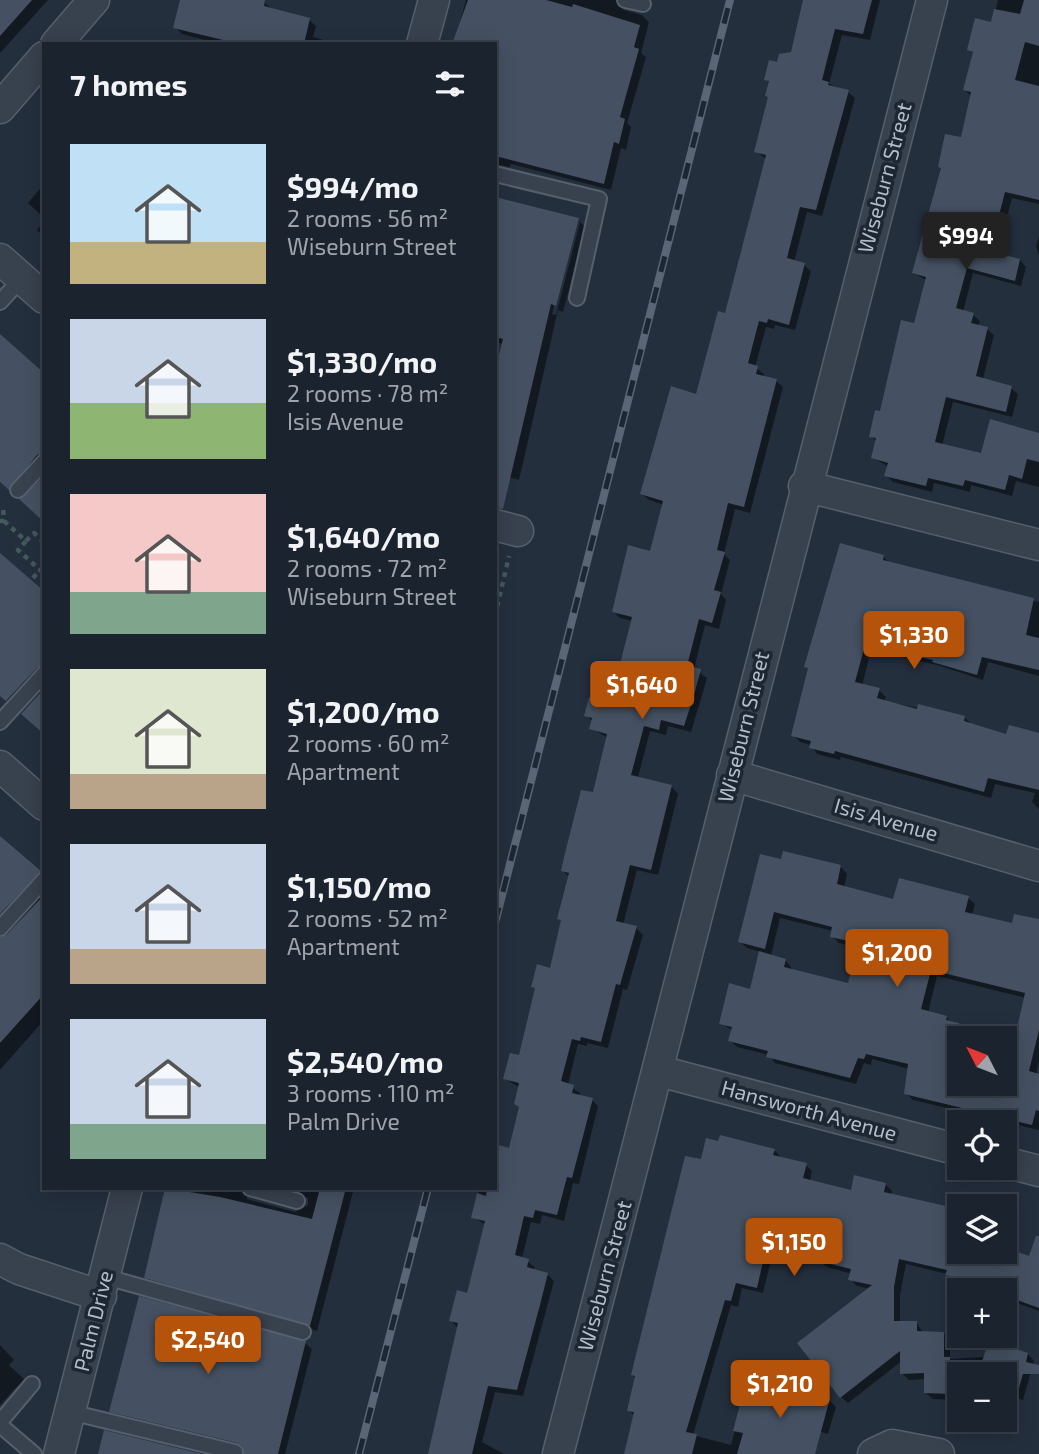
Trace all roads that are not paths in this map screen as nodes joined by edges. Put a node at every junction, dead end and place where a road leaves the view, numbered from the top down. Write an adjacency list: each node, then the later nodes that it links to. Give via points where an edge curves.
1 (93, 0): 6 (street)
2 (433, 0): 7 (street)
3 (625, 0): 5 (lane)
4 (932, 0): 16 (street, Wiseburn Street)
5 (643, 4)
6 (57, 42)
7 (422, 42)
8 (42, 59): 9 (street)
9 (0, 108)
10 (497, 174): 13 (lane, via 599,199)
11 (11, 268): 12 (street); 14 (lane)
12 (42, 296)
13 (577, 298)
14 (0, 302)
15 (42, 464): 17 (lane)
16 (804, 486): 18 (street); 22 (street, Wiseburn Street)
17 (18, 491)
18 (1039, 545)
19 (42, 676): 20 (lane)
20 (0, 722)
21 (0, 766): 23 (street)
22 (732, 775): 24 (street, Isis Avenue); 27 (street, Wiseburn Street)
23 (42, 803)
24 (1039, 866)
25 (42, 882): 26 (lane)
26 (0, 928)
27 (659, 1071): 28 (street, Hansworth Avenue); 43 (street, Wiseburn Street)
28 (947, 1147)
29 (1017, 1165): 30 (street)
30 (1039, 1171)
31 (127, 1190): 35 (street, Palm Drive)
32 (258, 1190): 33 (lane)
33 (297, 1200)
34 (0, 1259): 35 (street, via 19,1269)
35 (103, 1287): 36 (lane); 38 (street, Palm Drive)
36 (303, 1332)
37 (32, 1384): 39 (lane)
38 (70, 1412): 40 (lane); 42 (street, Palm Drive)
39 (0, 1424): 41 (lane)
40 (235, 1452)
41 (34, 1454)
42 (59, 1454)
43 (558, 1454)
44 (873, 1454): 45 (street, via 892,1446)
45 (939, 1454)

